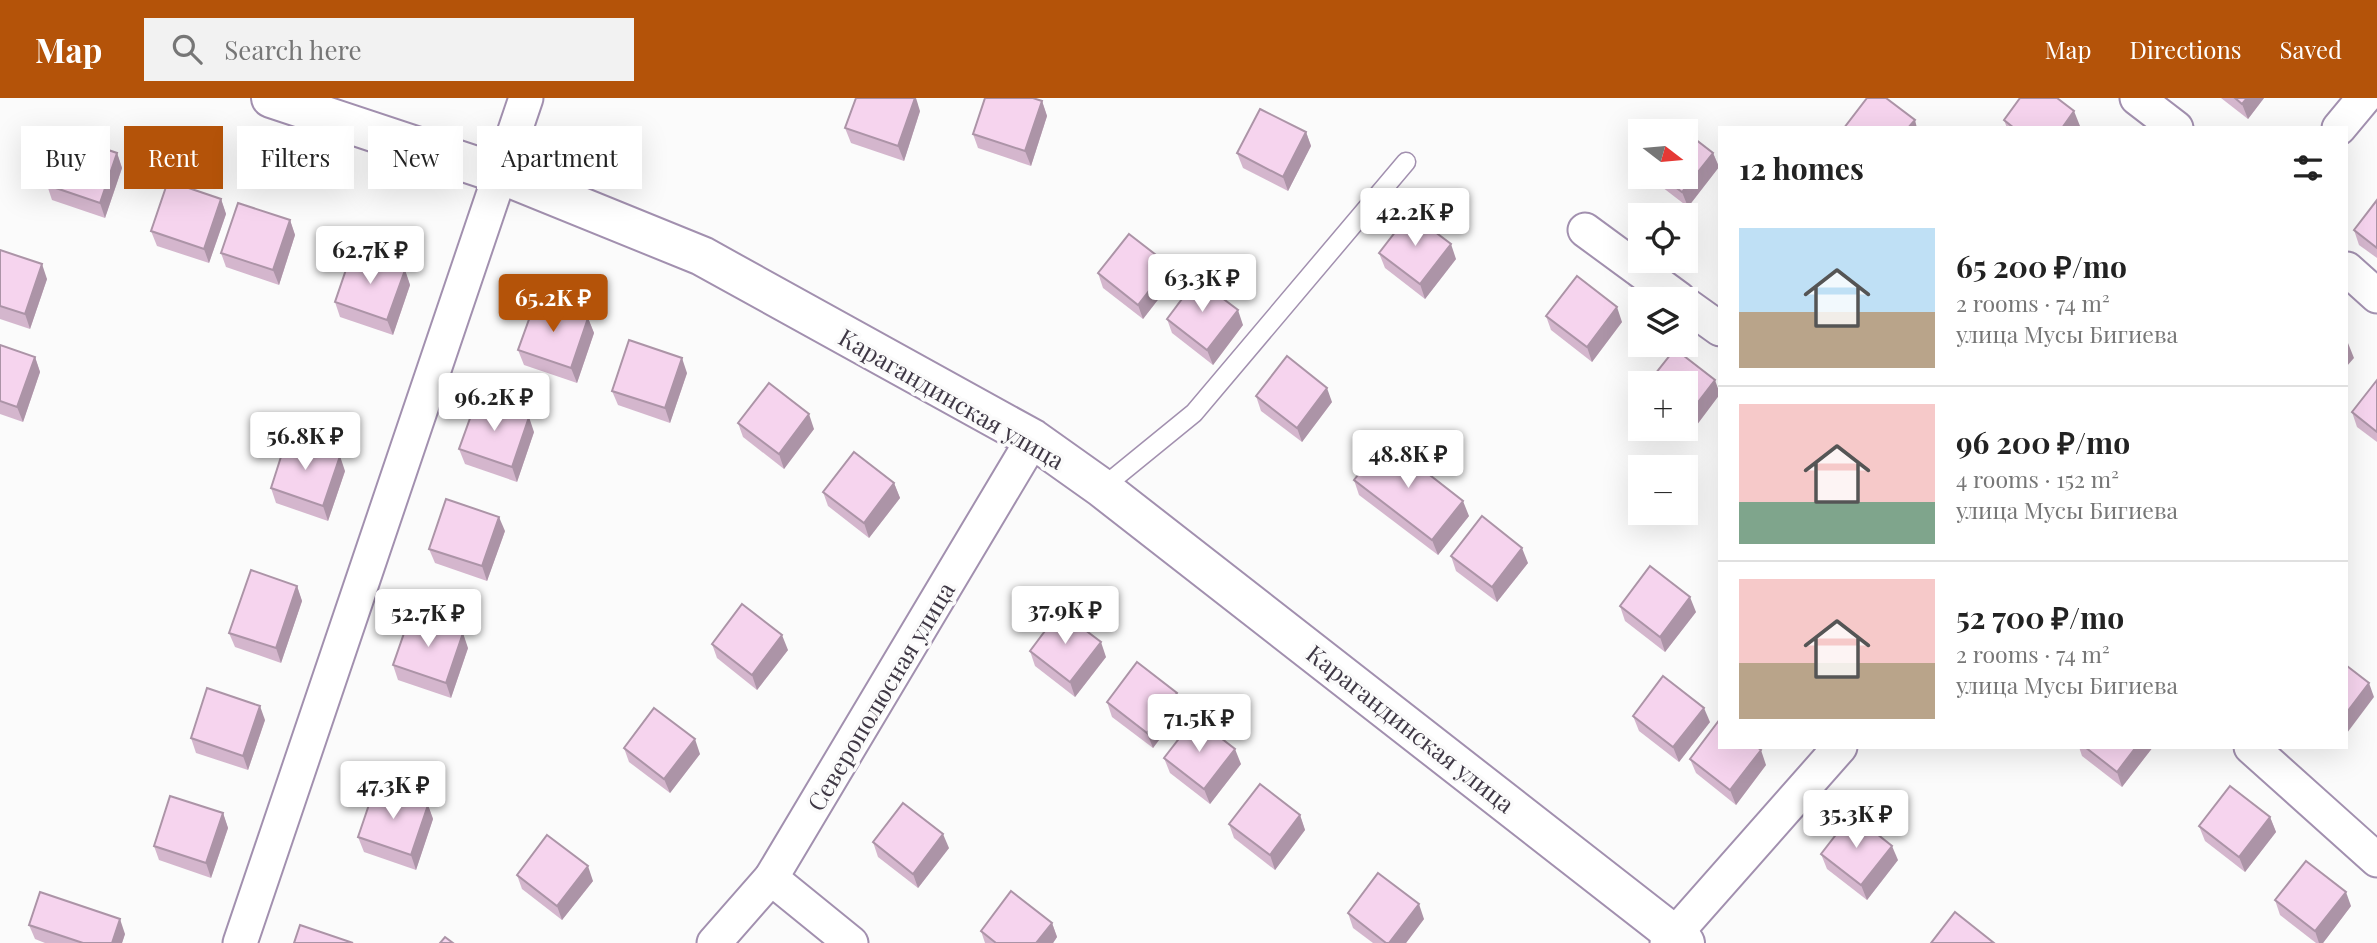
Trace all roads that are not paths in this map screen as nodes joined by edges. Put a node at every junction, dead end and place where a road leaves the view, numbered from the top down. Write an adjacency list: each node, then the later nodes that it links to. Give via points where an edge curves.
1 (271, 98): 9 (street, Карагандинская улица)
2 (526, 98): 5 (street)
3 (2137, 98): 6 (street)
4 (2364, 98): 7 (street)
5 (516, 126)
6 (2173, 126)
7 (2341, 126)
8 (1406, 162): 19 (lane, via 1194,413)
9 (477, 166)
10 (495, 189): 25 (street)
11 (537, 189): 18 (street, Карагандинская улица, via 702,256)
12 (1586, 230): 14 (street)
13 (2348, 270): 15 (street)
14 (1663, 287)
15 (2377, 296)
16 (1698, 314): 17 (street)
17 (1718, 329)
18 (1033, 439): 19 (street, Карагандинская улица); 23 (street, Северополюсная улица)
19 (1102, 488): 24 (street, Карагандинская улица)
20 (1838, 749): 24 (street)
21 (2253, 749): 22 (street)
22 (2377, 860)
23 (771, 878): 26 (street, Северополюсная улица); 27 (street)
24 (1675, 940)
25 (240, 943)
26 (714, 943)
27 (851, 943)

